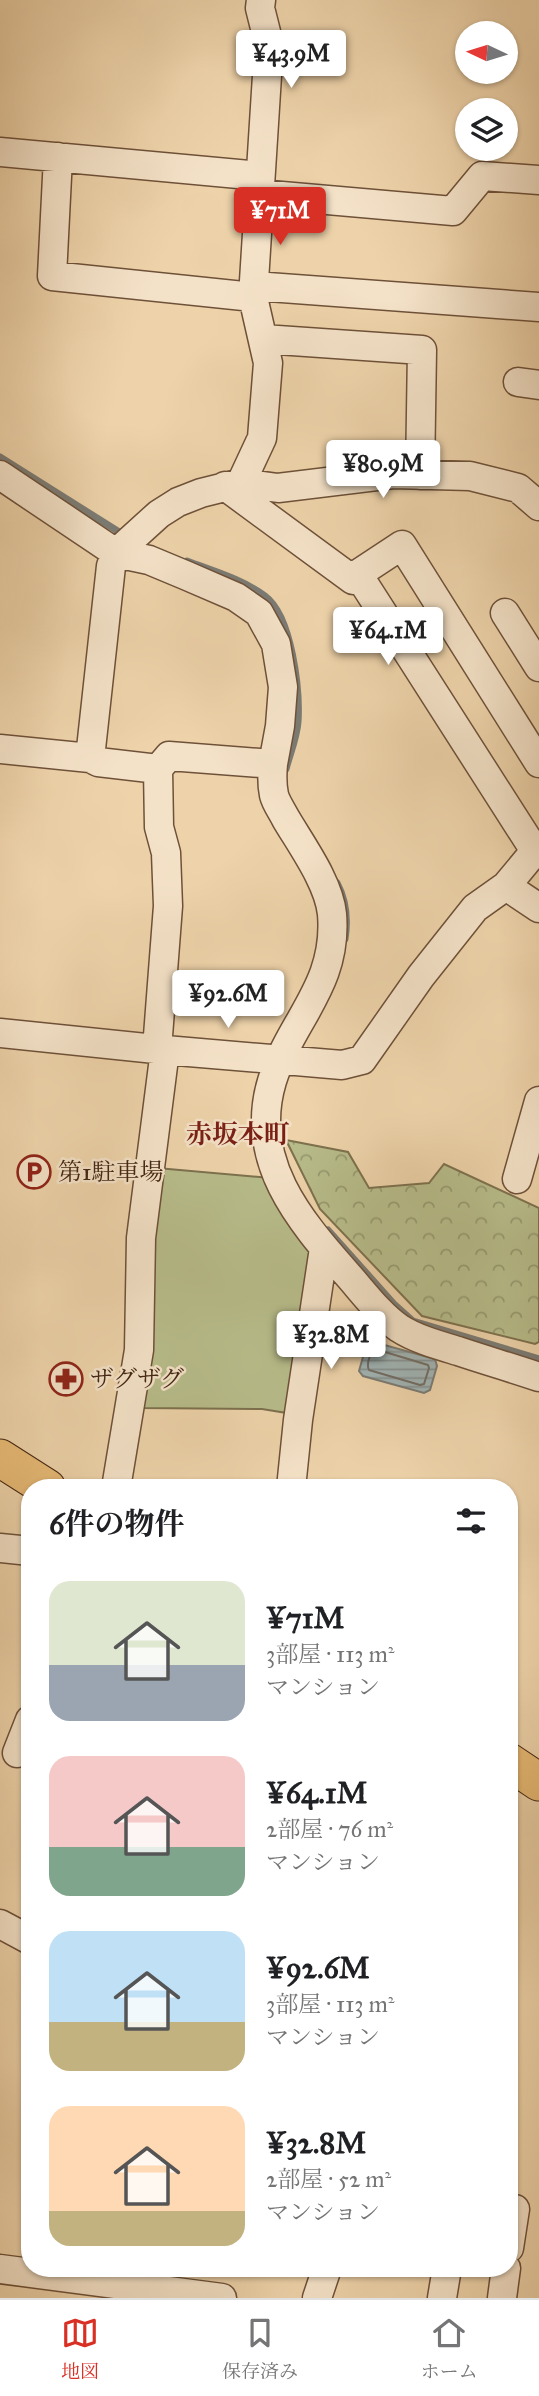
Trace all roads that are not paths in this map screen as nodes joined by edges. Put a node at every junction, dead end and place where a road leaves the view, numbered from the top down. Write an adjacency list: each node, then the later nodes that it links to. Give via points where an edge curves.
1 (261, 0): 5 (street, via 269,44)
2 (0, 152): 3 (street)
3 (58, 157): 5 (street); 6 (street, via 52,276)
4 (539, 180): 5 (street, via 482,176 453,211)
5 (259, 185): 6 (street)
6 (253, 291): 7 (street); 8 (street)
7 (539, 307)
8 (263, 340): 10 (street, via 422,350); 11 (street, via 268,363 262,438)
9 (0, 475): 13 (street)
10 (420, 475): 11 (street, via 278,488); 12 (street, via 471,476 518,488)
11 (233, 484): 13 (street, via 178,502); 14 (street, via 353,580)
12 (539, 506)
13 (127, 543): 18 (street, via 109,579); 20 (street, via 149,560 236,597 259,613 276,644 283,687)
14 (361, 579): 19 (street, via 358,574 402,545); 22 (street)
15 (505, 613): 16 (street)
16 (539, 667)
17 (0, 749): 18 (street)
18 (90, 758): 21 (street)
19 (539, 763)
20 (273, 764): 21 (street, via 169,756); 28 (street, via 275,797 327,891 332,914 325,976)
21 (158, 769): 27 (street, via 168,906)
22 (537, 848): 24 (street)
23 (539, 882): 24 (street)
24 (506, 886): 25 (street); 28 (street, via 475,908 362,1060 342,1065)
25 (539, 908)
26 (0, 1033): 27 (street)
27 (161, 1049): 28 (street); 35 (street, via 141,1238 139,1350)
28 (291, 1060): 31 (street, via 267,1104 267,1136 291,1205)
29 (539, 1101): 30 (street)
30 (517, 1179)
31 (324, 1248): 32 (street, via 399,1328); 36 (street)
32 (539, 1377)
33 (0, 1458): 34 (main road)
34 (33, 1479)
35 (118, 1479)
36 (291, 1479)
37 (0, 1548): 38 (street)
38 (21, 1551)
39 (518, 1753): 40 (main road)
40 (539, 1754)
41 (518, 1768): 42 (main road)
42 (539, 1782)
43 (0, 1924): 44 (street)
44 (21, 1935)
45 (0, 2269): 46 (street)
46 (21, 2270)
47 (128, 2277): 51 (street)
48 (324, 2277): 52 (street)
49 (446, 2277): 53 (street)
50 (505, 2277): 54 (street)
51 (222, 2298)
52 (317, 2298)
53 (442, 2298)
54 (502, 2298)

